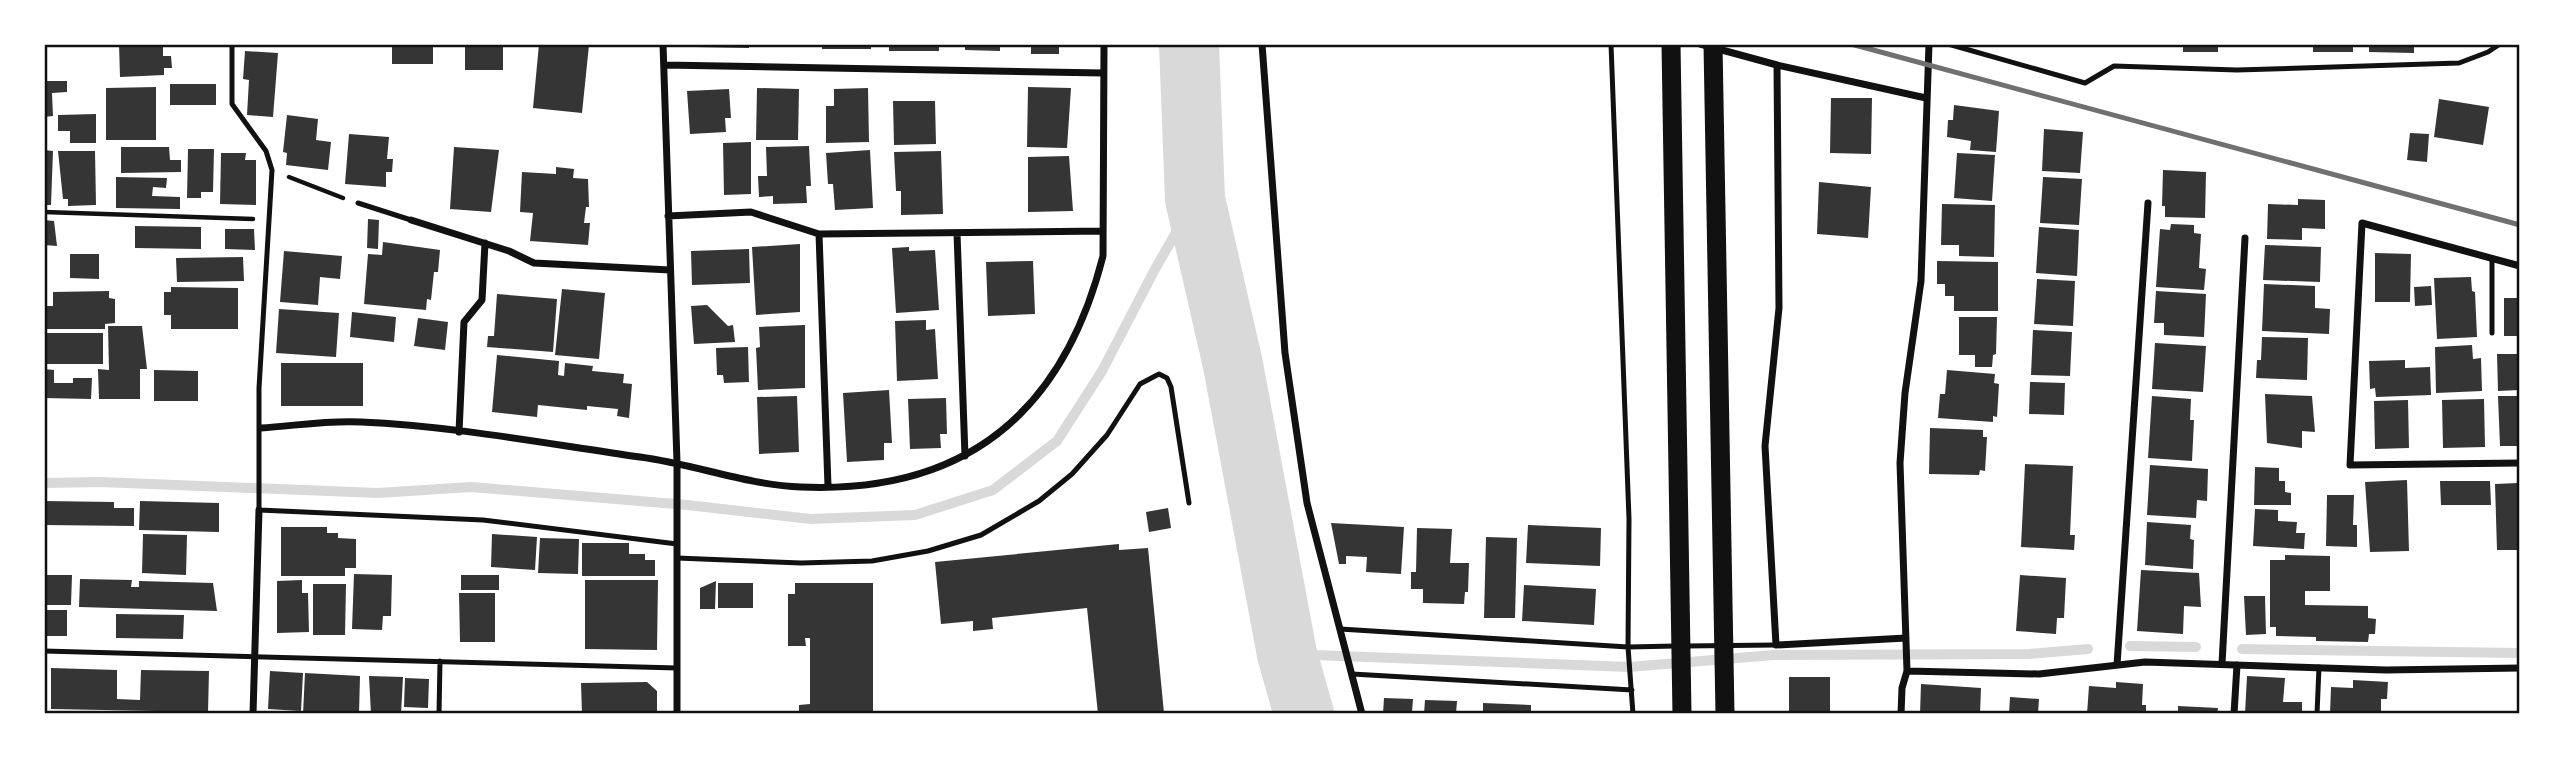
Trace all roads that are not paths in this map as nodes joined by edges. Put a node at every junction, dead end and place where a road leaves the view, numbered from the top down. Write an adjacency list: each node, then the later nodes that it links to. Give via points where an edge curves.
1 (232, 44): 29 (lane, via 232,104 265,151 272,170 259,388)
2 (663, 44): 12 (street)
3 (1104, 44): 14 (street)
4 (1262, 44): 39 (street, via 1285,353 1307,503)
5 (1612, 44): 42 (lane, via 1629,519)
6 (1671, 44): 60 (highway)
7 (1700, 44): 13 (street)
8 (1713, 44): 61 (highway)
9 (1929, 44): 15 (street)
10 (1948, 44): 11 (lane, via 2085,83 2114,66 2237,70 2459,63)
11 (2500, 44)
12 (664, 65): 14 (street); 18 (street)
13 (1777, 65): 15 (street); 41 (street, via 1779,307 1765,446)
14 (1103, 73): 20 (street)
15 (1926, 97): 40 (street, via 1921,281 1900,463)
16 (358, 204): 19 (lane)
17 (2148, 204): 47 (street)
18 (668, 216): 22 (street, via 751,212); 27 (street)
19 (411, 220): 24 (street)
20 (1103, 231): 21 (street); 31 (street, via 1103,256 1095,287 1050,381 1006,429)
21 (957, 233): 22 (street); 31 (street)
22 (819, 234): 34 (street)
23 (2245, 238): 46 (street)
24 (485, 243): 27 (street, via 534,263); 30 (street, via 482,300 464,322)
25 (2492, 258): 26 (street); 28 (lane); 33 (street, via 2362,223 2350,465)
26 (2520, 266)
27 (670, 270): 32 (street)
28 (2492, 333)
29 (261, 428): 30 (street, via 359,422); 36 (lane)
30 (459, 432): 32 (street)
31 (965, 456): 34 (street, via 909,477)
32 (677, 462): 34 (street, via 739,478 800,487); 37 (street)
33 (2520, 463)
34 (828, 486)
35 (1189, 503): 38 (lane, via 1171,387 1159,374 1140,384 1107,435 1072,474 1040,501 981,535 872,561)
36 (259, 510): 37 (lane, via 483,520); 44 (street)
37 (677, 540): 38 (street)
38 (677, 558): 50 (street)
39 (1340, 629): 42 (lane); 53 (street)
40 (1906, 640): 41 (street); 52 (street)
41 (1776, 645): 42 (lane)
42 (1629, 650): 54 (lane)
43 (44, 651): 44 (lane)
44 (256, 656): 45 (lane); 55 (street)
45 (440, 661): 50 (lane); 56 (lane)
46 (2222, 664): 47 (street); 48 (street)
47 (2117, 665): 52 (street, via 2039,674)
48 (2237, 665): 49 (street); 63 (street)
49 (2319, 667): 51 (street); 64 (lane)
50 (677, 668): 57 (street)
51 (2520, 668)
52 (1907, 670): 62 (street)
53 (1352, 674): 54 (lane); 58 (street)
54 (1632, 690): 59 (lane)
55 (253, 714)
56 (439, 714)
57 (677, 714)
58 (1362, 714)
59 (1633, 714)
60 (1682, 714)
61 (1725, 714)
62 (1901, 714)
63 (2234, 714)
64 (2317, 714)

